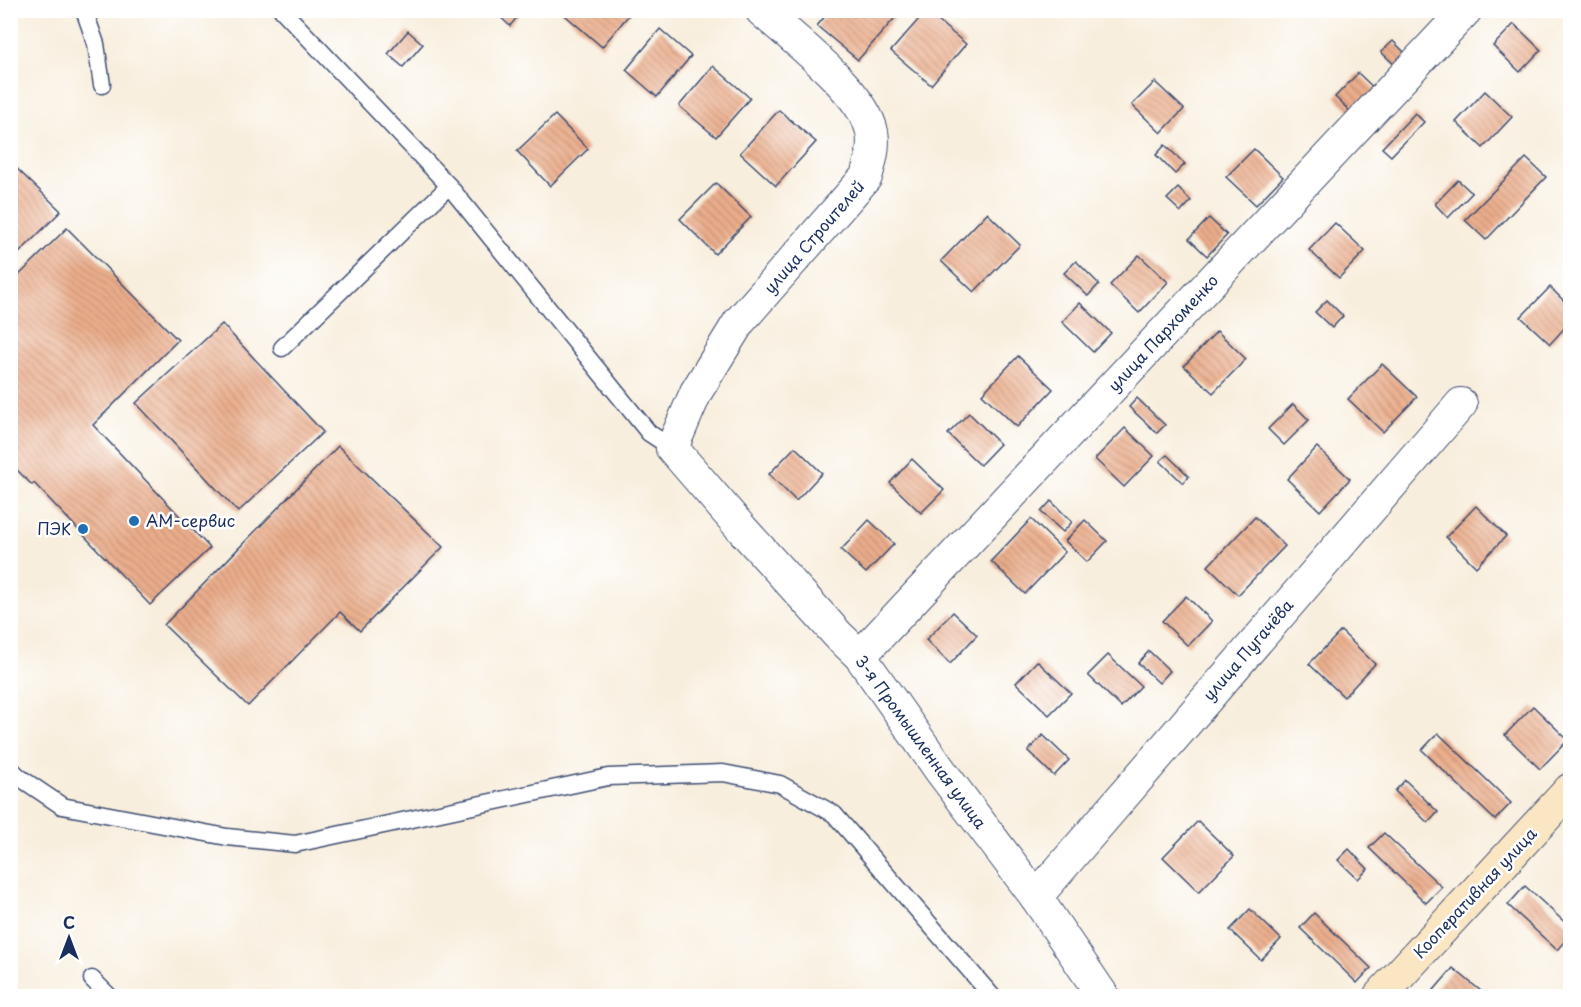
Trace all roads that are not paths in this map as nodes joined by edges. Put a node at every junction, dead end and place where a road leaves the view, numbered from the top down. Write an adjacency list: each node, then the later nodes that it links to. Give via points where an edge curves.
1 (84, 10): 5 (lane, via 96,44)
2 (282, 10): 6 (lane)
3 (761, 10): 9 (street, улица Строителей, via 838,78 862,108 872,131 872,156 866,177 739,322 696,392)
4 (1466, 10): 10 (street, улица Пархоменко)
5 (102, 85)
6 (449, 186): 7 (lane); 9 (lane, via 649,433)
7 (282, 348)
8 (1461, 404): 13 (street, улица Пугачёва)
9 (672, 448): 10 (street, 3-я Промышленная улица)
10 (860, 656): 13 (street, 3-я Промышленная улица)
11 (10, 768): 16 (lane, via 62,806 227,837 295,844 608,777 723,773 780,783 834,814)
12 (1570, 790): 18 (street, Кооперативная улица)
13 (1036, 897): 17 (street, 3-я Промышленная улица)
14 (92, 979): 15 (lane)
15 (109, 996)
16 (992, 996)
17 (1103, 996)
18 (1380, 996)

